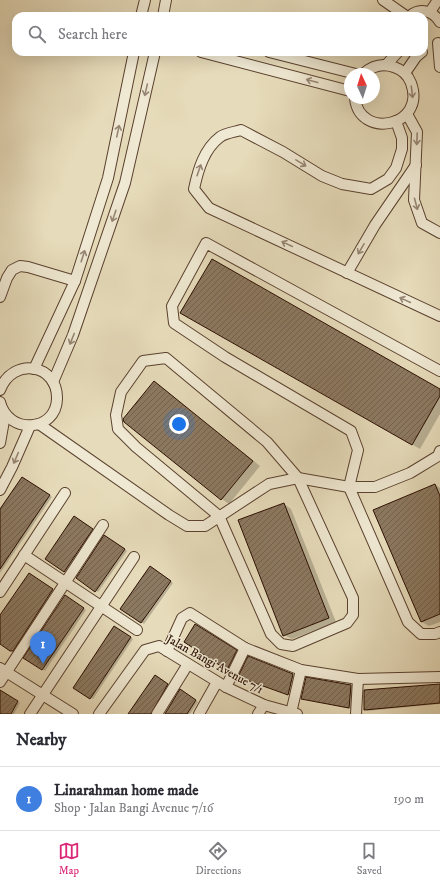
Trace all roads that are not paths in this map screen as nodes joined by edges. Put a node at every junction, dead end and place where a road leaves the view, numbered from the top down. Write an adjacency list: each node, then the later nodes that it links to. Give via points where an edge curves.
1 (144, 0): 5 (street)
2 (166, 0): 6 (street)
3 (383, 0): 7 (street)
4 (438, 0): 9 (street)
5 (142, 12)
6 (164, 12)
7 (400, 12)
8 (416, 12): 9 (street)
9 (430, 12): 10 (street)
10 (440, 21)
11 (439, 41): 12 (street); 20 (street)
12 (428, 49)
13 (133, 56): 31 (street, one-way to 13, via 108,178)
14 (154, 56): 36 (street, one-way to 36, via 125,182 73,335)
15 (216, 56): 24 (street, one-way to 15)
16 (285, 56): 22 (street)
17 (394, 56): 19 (street)
18 (418, 56): 23 (street)
19 (386, 65): 21 (street); 23 (street)
20 (440, 67)
21 (371, 68)
22 (344, 71)
23 (405, 73): 26 (street, one-way to 26, via 413,89)
24 (344, 89)
25 (357, 104): 27 (street, via 359,111 367,119 376,123)
26 (408, 114): 27 (street); 28 (street, one-way to 28, via 417,132)
27 (396, 121): 30 (street, one-way to 27, via 210,208 194,189 199,168 211,147 221,136 241,130 322,176 342,184 371,189 388,179 396,168 402,149 402,138)
28 (416, 165): 29 (street, one-way to 29, via 414,200 422,223); 30 (street, one-way to 30, via 375,225)
29 (440, 233)
30 (347, 273): 33 (street, one-way to 30)
31 (75, 281): 32 (street, via 20,266 12,270); 34 (street)
32 (0, 297)
33 (440, 316)
34 (34, 368): 36 (street, via 45,373); 37 (street, via 13,372)
35 (440, 371): 44 (street, via 206,243 172,306 174,323 224,357 351,430 358,450)
36 (53, 382): 40 (street, via 57,391 54,411 48,419)
37 (1, 385)
38 (0, 402): 39 (street)
39 (5, 415): 40 (street, via 16,424); 41 (street)
40 (34, 425): 45 (street, one-way to 45); 47 (street, via 187,526 205,526)
41 (0, 443)
42 (439, 456): 44 (street, via 410,473 375,487)
43 (298, 478): 44 (street); 47 (street, via 269,484); 47 (street, via 353,598 353,615 347,623 293,646 281,644 271,634); 47 (street, via 267,442 166,358 144,361 121,392 116,415 118,429 136,447)
44 (349, 487): 55 (street, via 408,622 421,634)
45 (0, 490)
46 (65, 494): 49 (street)
47 (220, 516)
48 (103, 524): 51 (street)
49 (24, 555): 51 (street); 52 (street)
50 (134, 557): 53 (street)
51 (65, 582): 53 (street); 59 (street)
52 (0, 592)
53 (101, 606): 54 (street); 65 (street)
54 (137, 630)
55 (440, 632)
56 (245, 648): 57 (street, via 190,612 182,618); 60 (street); 64 (street)
57 (167, 651): 58 (street, Jalan Bangi Avenue 7/1); 70 (street, Jalan Bangi Avenue 7/1, via 159,646 144,650)
58 (188, 664): 64 (street, Jalan Bangi Avenue 7/1); 71 (street)
59 (3, 670): 63 (street); 65 (street)
60 (301, 670): 62 (street); 67 (street)
61 (440, 677): 62 (street)
62 (358, 679): 74 (street)
63 (0, 682)
64 (221, 684): 66 (street, Jalan Bangi Avenue 7/1); 72 (street)
65 (43, 695): 68 (street); 69 (street)
66 (264, 705): 67 (street, Jalan Bangi Avenue 7/1); 73 (street)
67 (294, 713)
68 (30, 714)
69 (73, 714)
70 (99, 714)
71 (156, 714)
72 (199, 714)
73 (258, 714)
74 (356, 714)

